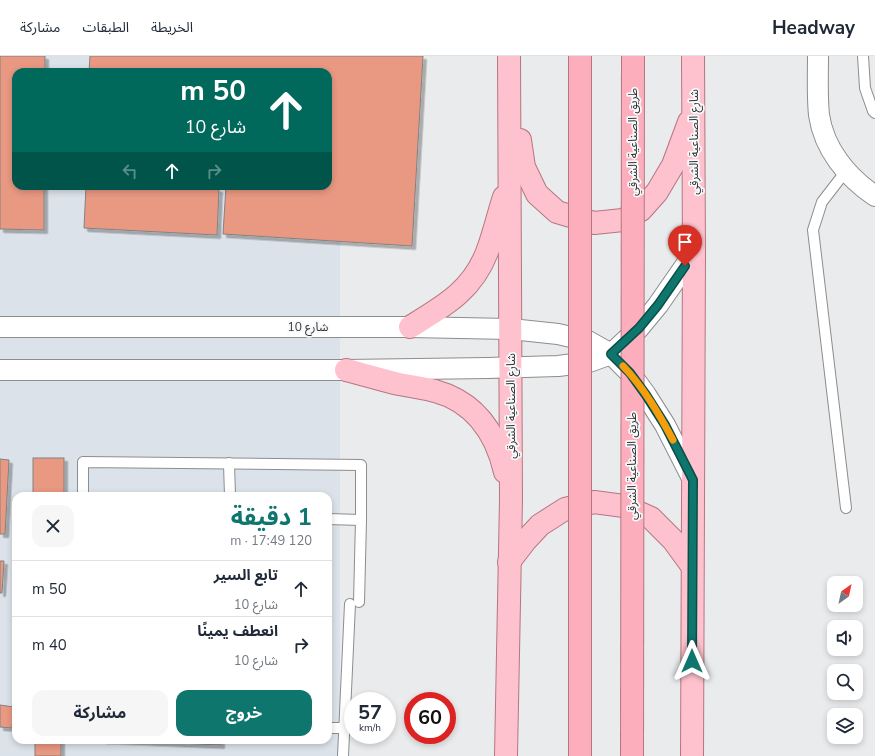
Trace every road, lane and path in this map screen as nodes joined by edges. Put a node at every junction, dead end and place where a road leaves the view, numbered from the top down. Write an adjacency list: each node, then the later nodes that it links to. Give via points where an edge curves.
1 (509, 56): 7 (main road, شارع الصناعية الشرقي)
2 (580, 56): 37 (highway, bridge)
3 (633, 56): 38 (highway, طريق الصناعية الشرقي, bridge)
4 (693, 56): 8 (main road, شارع الصناعية الشرقي)
5 (818, 56): 10 (street, via 819,115 822,130 830,151)
6 (863, 56): 9 (lane, via 865,88)
7 (509, 78): 8 (main road, via 524,167 537,194 557,212 594,222 623,220 642,210 657,192 672,165); 11 (main road, شارع الصناعية الشرقي)
8 (694, 111): 13 (main road, شارع الصناعية الشرقي)
9 (875, 114)
10 (846, 171): 12 (street); 26 (lane, via 822,202 813,230)
11 (510, 181): 15 (main road, via 487,253 477,273 456,297); 16 (main road, شارع الصناعية الشرقي)
12 (875, 196)
13 (694, 253): 17 (street, via 658,305 639,328); 22 (main road, شارع الصناعية الشرقي)
14 (0, 327): 15 (street, شارع 10)
15 (410, 327): 16 (street, شارع 10)
16 (511, 329): 17 (street, شارع 10, via 558,334 588,341); 18 (main road, شارع الصناعية الشرقي)
17 (611, 354): 18 (street, via 589,362); 22 (street, شارع 10, via 630,373 646,395 665,425)
18 (510, 368): 20 (street); 25 (main road, شارع الصناعية الشرقي)
19 (0, 370): 20 (street)
20 (346, 370): 25 (main road, via 436,391 455,399 472,411 494,440)
21 (229, 463): 23 (lane, via 83,462); 24 (lane); 28 (lane, via 361,465)
22 (693, 480): 30 (main road, شارع الصناعية الشرقي)
23 (83, 492)
24 (230, 492)
25 (511, 499): 29 (main road, شارع الصناعية الشرقي)
26 (846, 508)
27 (332, 520): 28 (lane)
28 (361, 520): 31 (lane)
29 (509, 562): 30 (main road, via 540,525 565,509 594,502 624,506 651,518); 36 (main road, شارع الصناعية الشرقي)
30 (692, 566): 39 (main road, شارع الصناعية الشرقي)
31 (348, 692)
32 (332, 728): 33 (lane)
33 (344, 728)
34 (344, 742): 35 (lane)
35 (343, 756)
36 (506, 756)
37 (580, 756)
38 (632, 756)
39 (692, 756)

